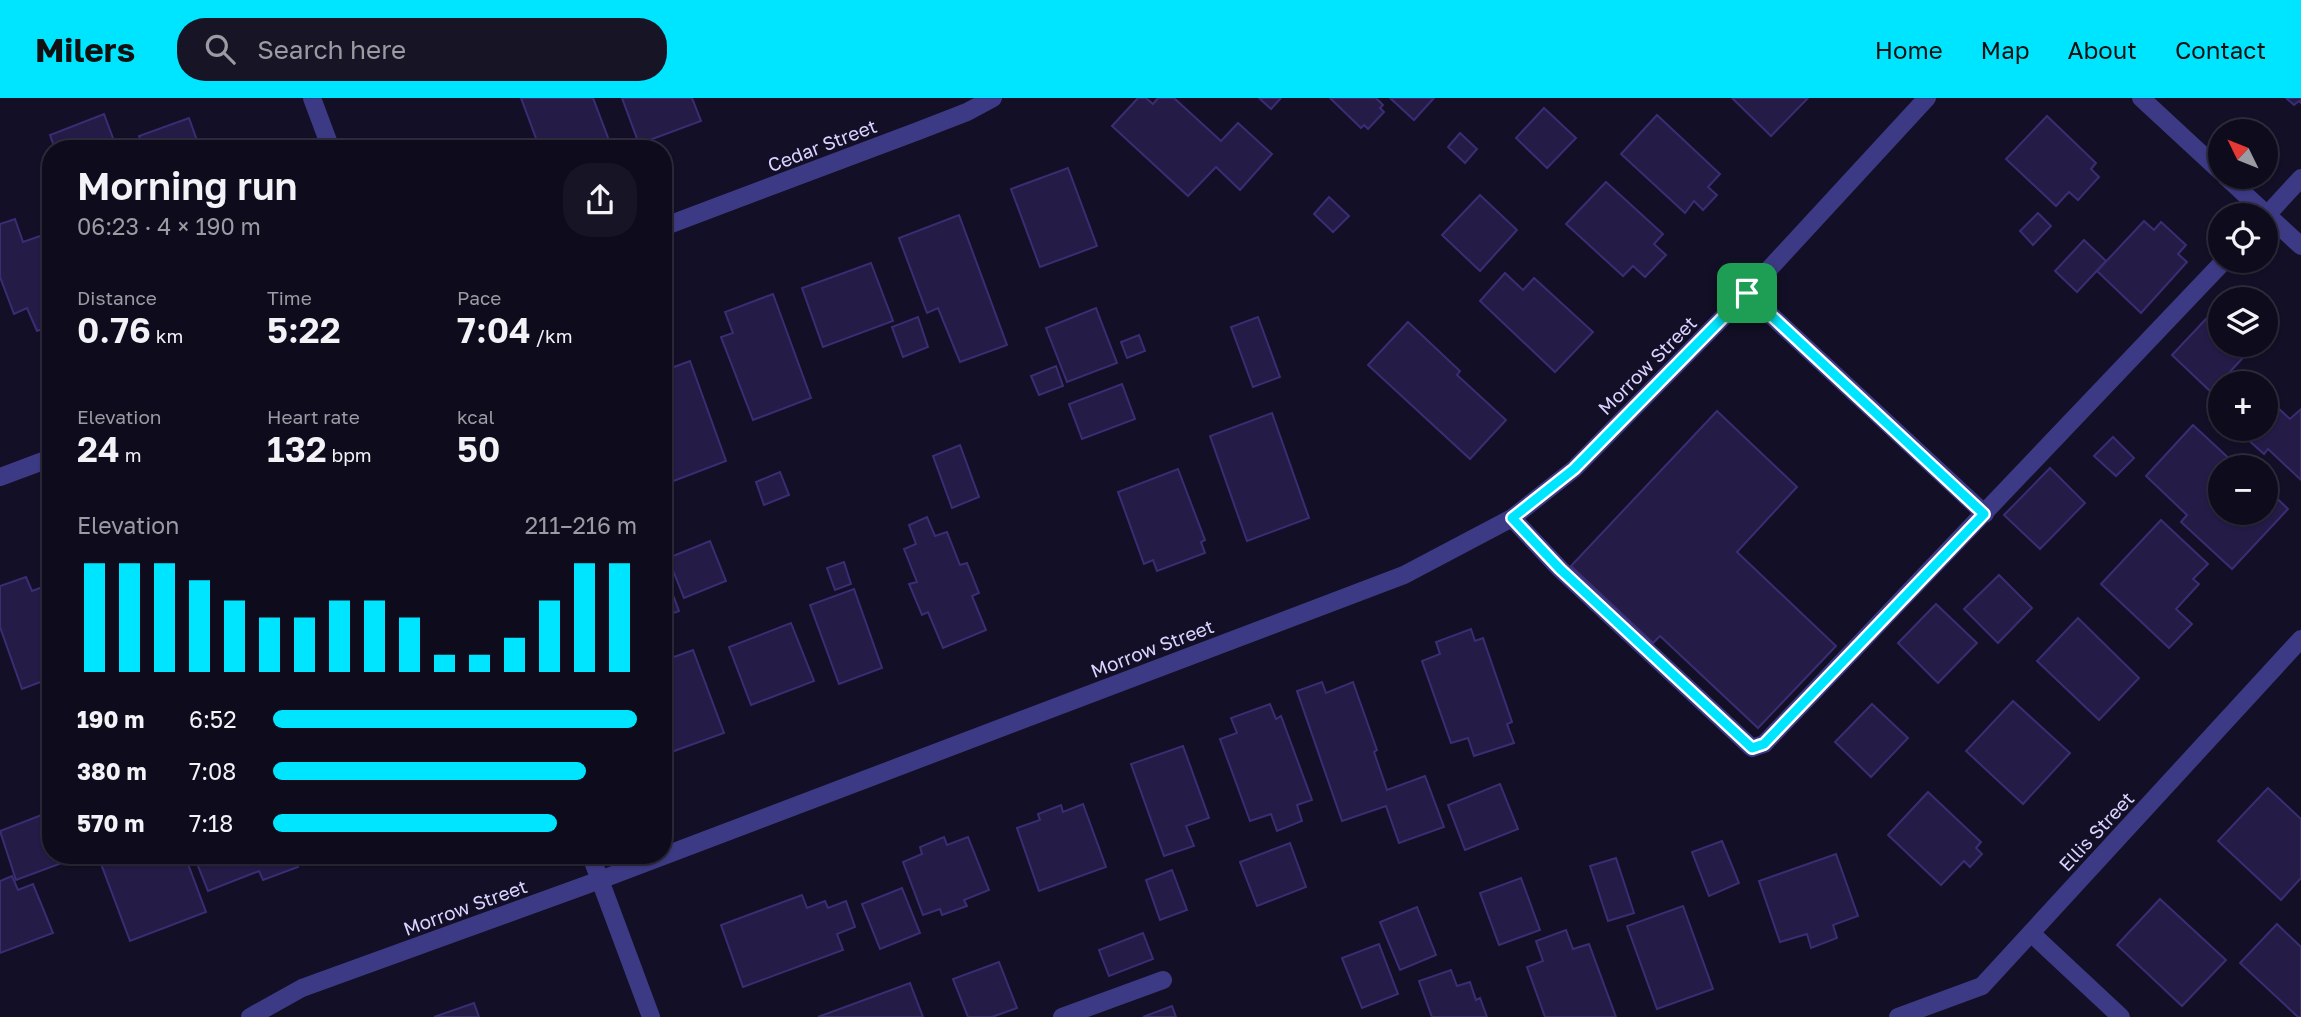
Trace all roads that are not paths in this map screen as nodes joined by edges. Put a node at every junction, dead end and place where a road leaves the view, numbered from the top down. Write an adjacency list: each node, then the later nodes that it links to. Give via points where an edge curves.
1 (312, 98): 5 (street)
2 (993, 98): 11 (street, Cedar Street, via 967,112)
3 (1927, 98): 15 (street, Morrow Street)
4 (2141, 98): 6 (street)
5 (328, 140)
6 (2208, 160)
7 (2301, 178): 10 (street)
8 (2239, 189): 9 (street)
9 (2254, 203)
10 (2278, 203)
11 (672, 224)
12 (2278, 225): 13 (street)
13 (2301, 246)
14 (2213, 273): 18 (street)
15 (1747, 293): 18 (street); 19 (street, Morrow Street, via 1574,469)
16 (42, 461): 17 (street)
17 (0, 477)
18 (1984, 514): 19 (street, via 1764,744 1752,748 1560,569)
19 (1512, 518): 21 (street, Morrow Street, via 1404,575)
20 (2301, 639): 25 (street, Ellis Street)
21 (672, 853)
22 (595, 864): 24 (street)
23 (642, 864): 24 (street, Morrow Street)
24 (600, 880): 27 (street, Morrow Street, via 302,988); 28 (street)
25 (2031, 933): 30 (street, Ellis Street, via 1982,986); 31 (street)
26 (1163, 980): 29 (street)
27 (250, 1017)
28 (651, 1017)
29 (1062, 1017)
30 (1898, 1017)
31 (2121, 1017)

